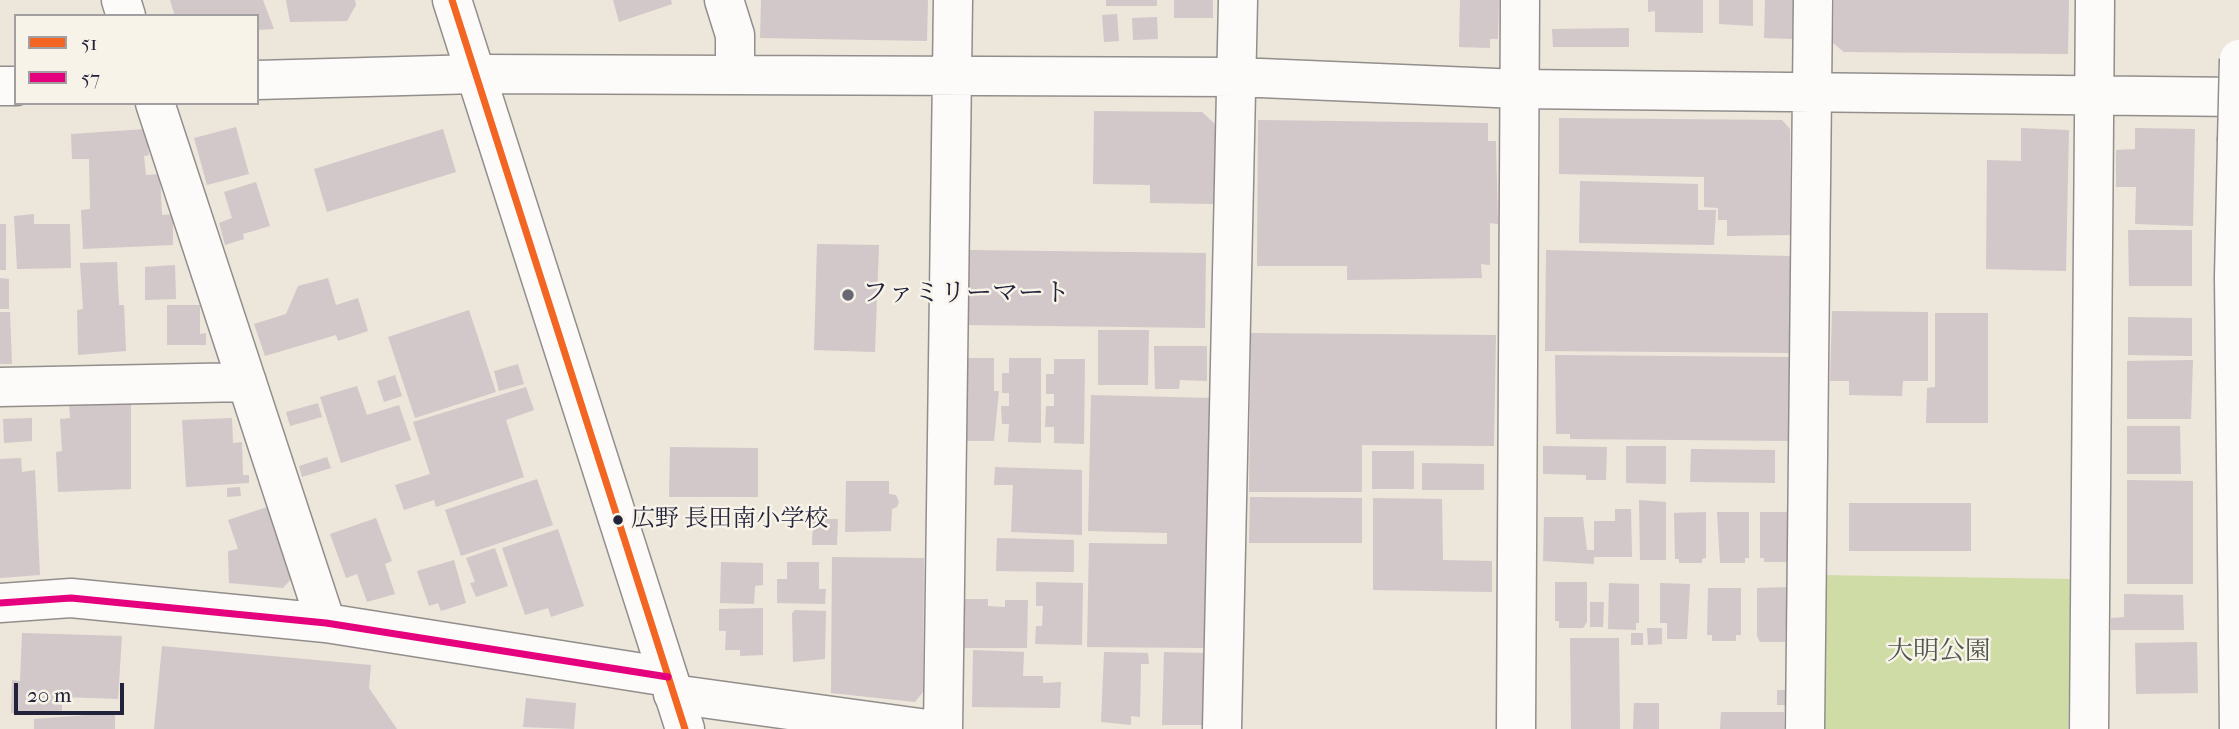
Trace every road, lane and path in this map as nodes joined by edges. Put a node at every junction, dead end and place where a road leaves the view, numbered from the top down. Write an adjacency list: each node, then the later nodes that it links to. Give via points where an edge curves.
1 (452, 0): 9 (main road)
2 (724, 0): 10 (main road, via 735,34)
3 (953, 0): 11 (main road)
4 (1238, 0): 12 (main road)
5 (1520, 0): 14 (main road)
6 (1813, 0): 15 (main road)
7 (2095, 0): 16 (main road)
8 (2239, 59): 30 (main road, bridge, via 2234,277)
9 (477, 74): 10 (main road); 13 (main road); 23 (main road)
10 (735, 75): 11 (main road)
11 (953, 77): 12 (main road); 25 (main road)
12 (1237, 77): 14 (main road); 26 (main road)
13 (259, 80)
14 (1519, 89): 15 (main road); 27 (main road)
15 (1812, 93): 16 (main road); 28 (main road)
16 (2094, 96): 17 (main road); 29 (main road)
17 (2239, 97)
18 (156, 105): 19 (main road)
19 (247, 382): 20 (main road); 22 (main road)
20 (0, 387)
21 (0, 603): 22 (main road, via 71,598)
22 (326, 622): 23 (main road)
23 (676, 700): 24 (main road)
24 (927, 729)
25 (943, 729)
26 (1222, 729)
27 (1516, 729)
28 (1805, 729)
29 (2089, 729)
30 (2239, 729)

